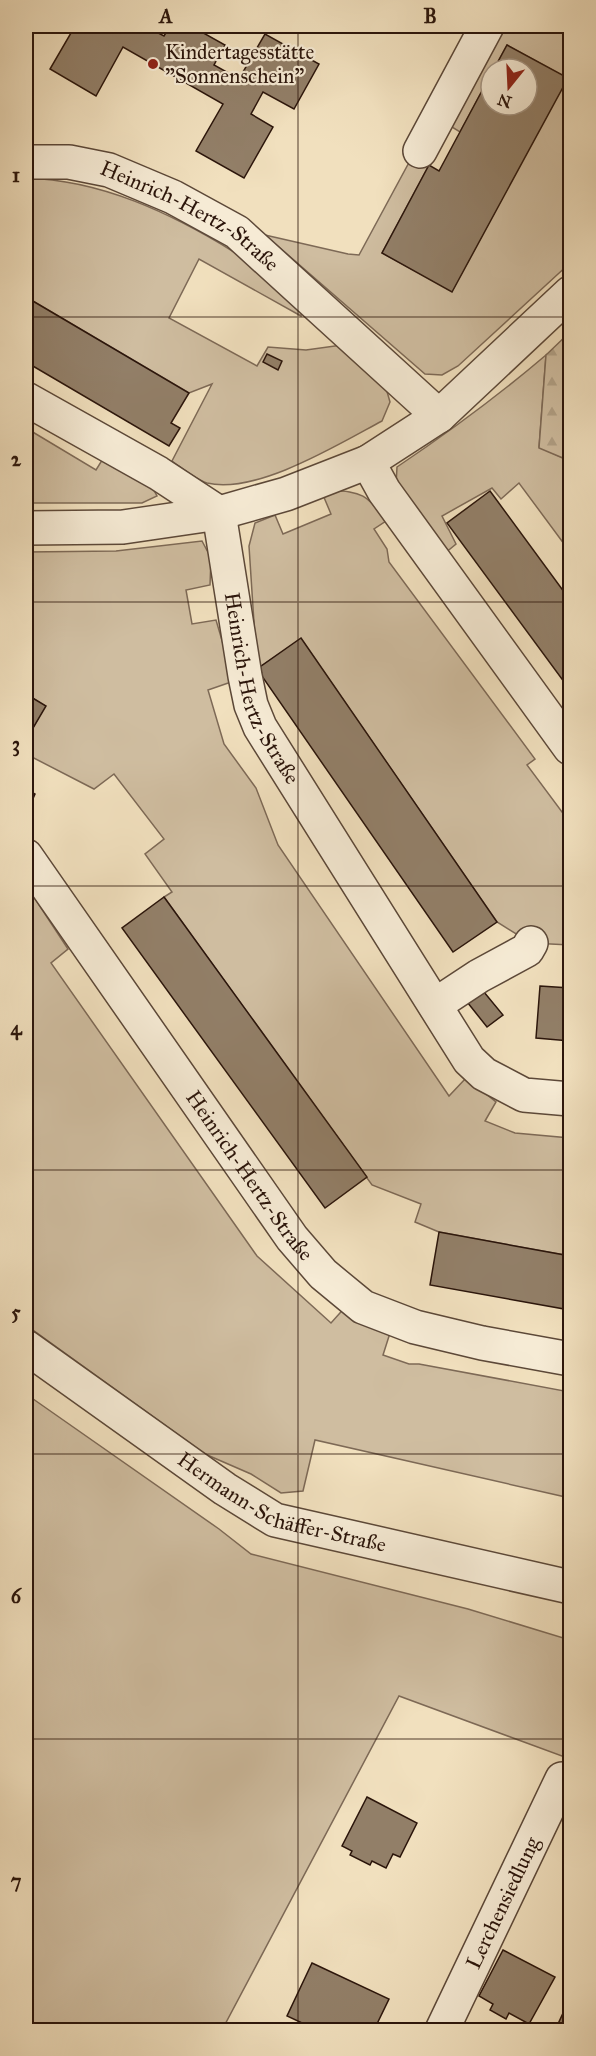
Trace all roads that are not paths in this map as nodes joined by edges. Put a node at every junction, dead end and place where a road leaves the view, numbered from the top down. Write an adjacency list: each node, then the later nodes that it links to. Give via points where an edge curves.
1 (487, 26): 2 (street)
2 (420, 151)
3 (26, 162): 6 (street, Heinrich-Hertz-Straße, via 69,162 109,170 173,197 237,232)
4 (570, 293): 6 (street)
5 (26, 399): 8 (street, via 158,473)
6 (439, 416): 7 (street)
7 (368, 462): 8 (street, via 286,494); 10 (street, via 384,491)
8 (219, 513): 9 (street, via 123,527); 13 (street, Heinrich-Hertz-Straße, via 245,676 260,728)
9 (26, 528)
10 (570, 748)
11 (26, 856): 16 (street, Heinrich-Hertz-Straße, via 286,1228 323,1274 363,1307 415,1327)
12 (531, 943): 13 (street, via 527,950)
13 (435, 1005): 14 (street, Heinrich-Hertz-Straße, via 469,1060 484,1074 524,1095)
14 (570, 1100)
15 (26, 1347): 17 (street, Hermann-Schäffer-Straße, via 225,1489 276,1520)
16 (570, 1359)
17 (570, 1587)
18 (562, 1779): 19 (street, Lerchensiedlung)
19 (447, 2029)

